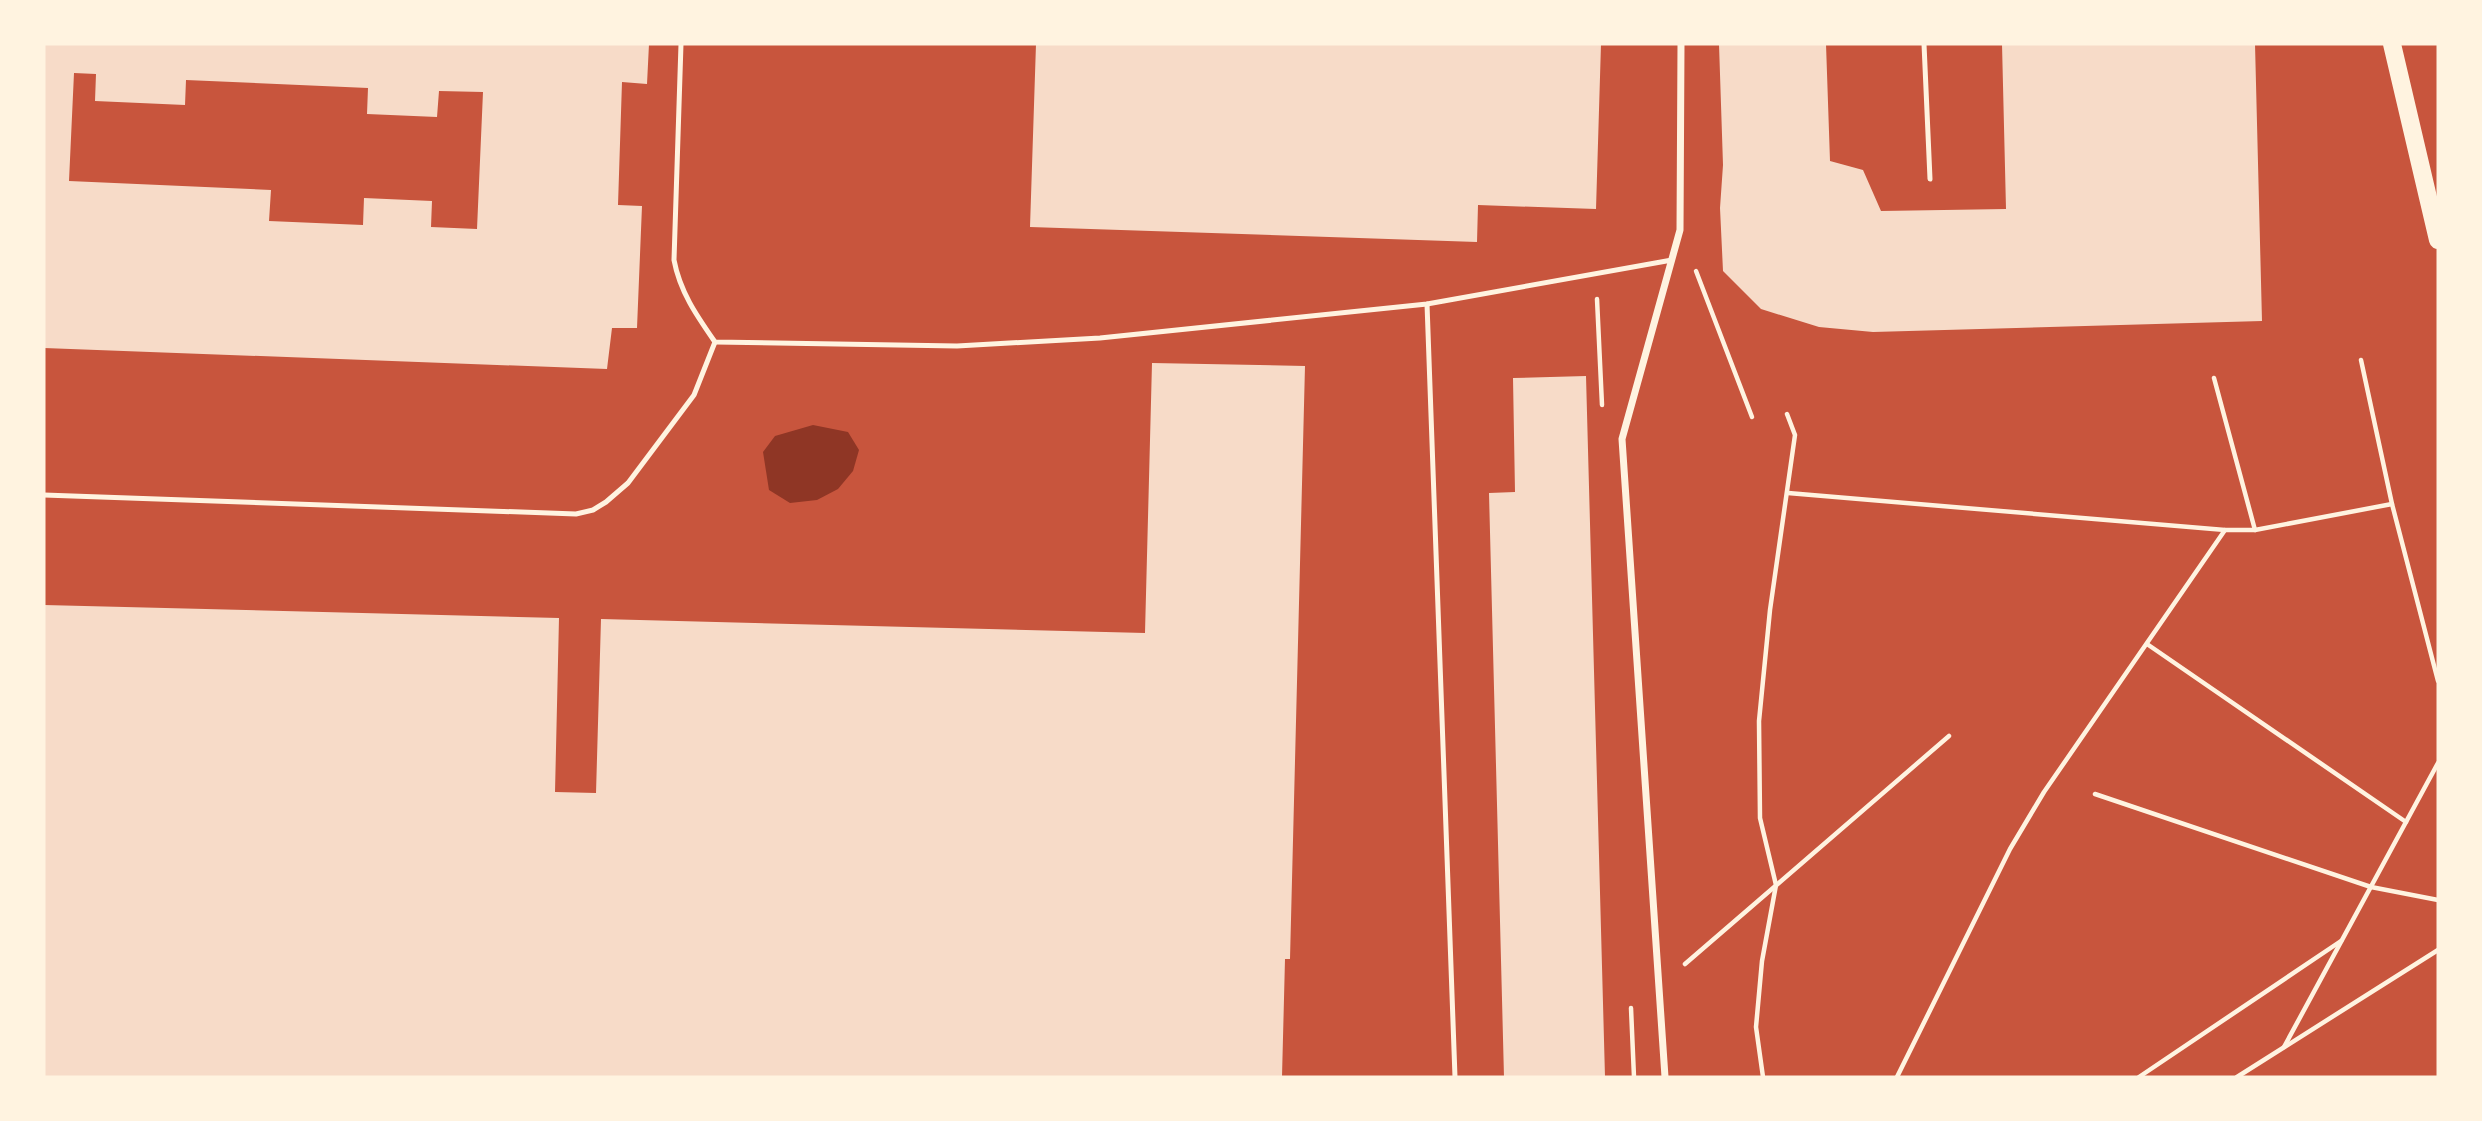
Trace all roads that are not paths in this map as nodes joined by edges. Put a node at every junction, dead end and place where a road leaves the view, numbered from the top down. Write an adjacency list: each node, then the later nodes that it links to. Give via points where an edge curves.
1 (681, 44): 9 (lane, via 674,260 685,296)
2 (1681, 44): 7 (street, via 1680,230)
3 (1924, 44): 5 (lane)
4 (2392, 44): 6 (main road)
5 (1930, 179)
6 (2438, 240)
7 (1672, 260): 8 (lane); 12 (street, via 1622,439)
8 (1427, 304): 9 (lane, via 1100,338 957,346); 11 (lane)
9 (715, 342): 10 (lane, via 694,395 628,483 593,510 576,514)
10 (44, 495)
11 (1455, 1077)
12 (1665, 1077)

